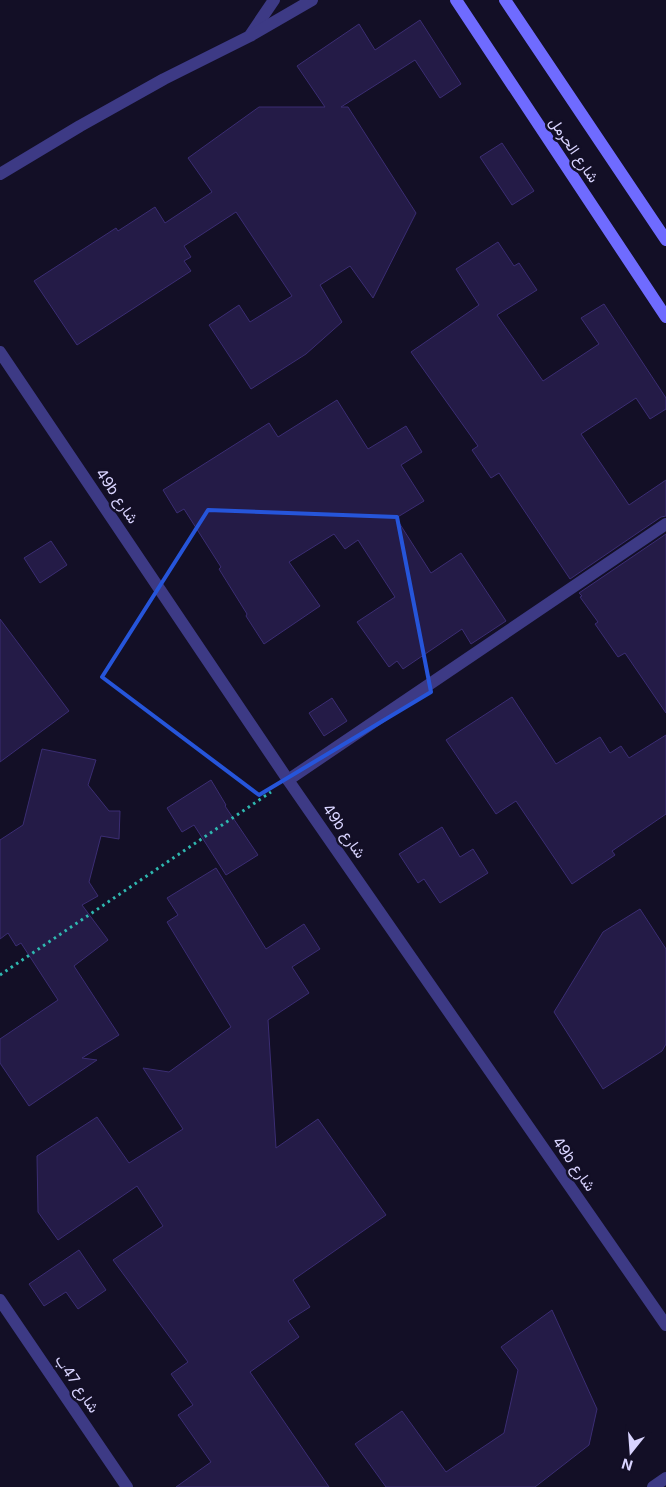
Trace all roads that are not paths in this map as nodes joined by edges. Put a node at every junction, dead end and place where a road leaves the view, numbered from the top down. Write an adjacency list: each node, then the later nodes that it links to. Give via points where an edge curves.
1 (274, 0): 5 (street)
2 (312, 0): 5 (street)
3 (456, 0): 8 (street, شارع الحرمل)
4 (505, 0): 7 (street, شارع الحرمل)
5 (250, 36): 6 (street, via 164,79)
6 (0, 174)
7 (666, 240)
8 (666, 317)
9 (0, 352): 11 (street, 49b شارع)
10 (666, 524): 11 (street)
11 (288, 780): 13 (street, 49b شارع)
12 (0, 1300): 15 (street, شارع 47ب)
13 (666, 1325)
14 (666, 1478): 16 (street)
15 (127, 1487)
16 (653, 1487)

